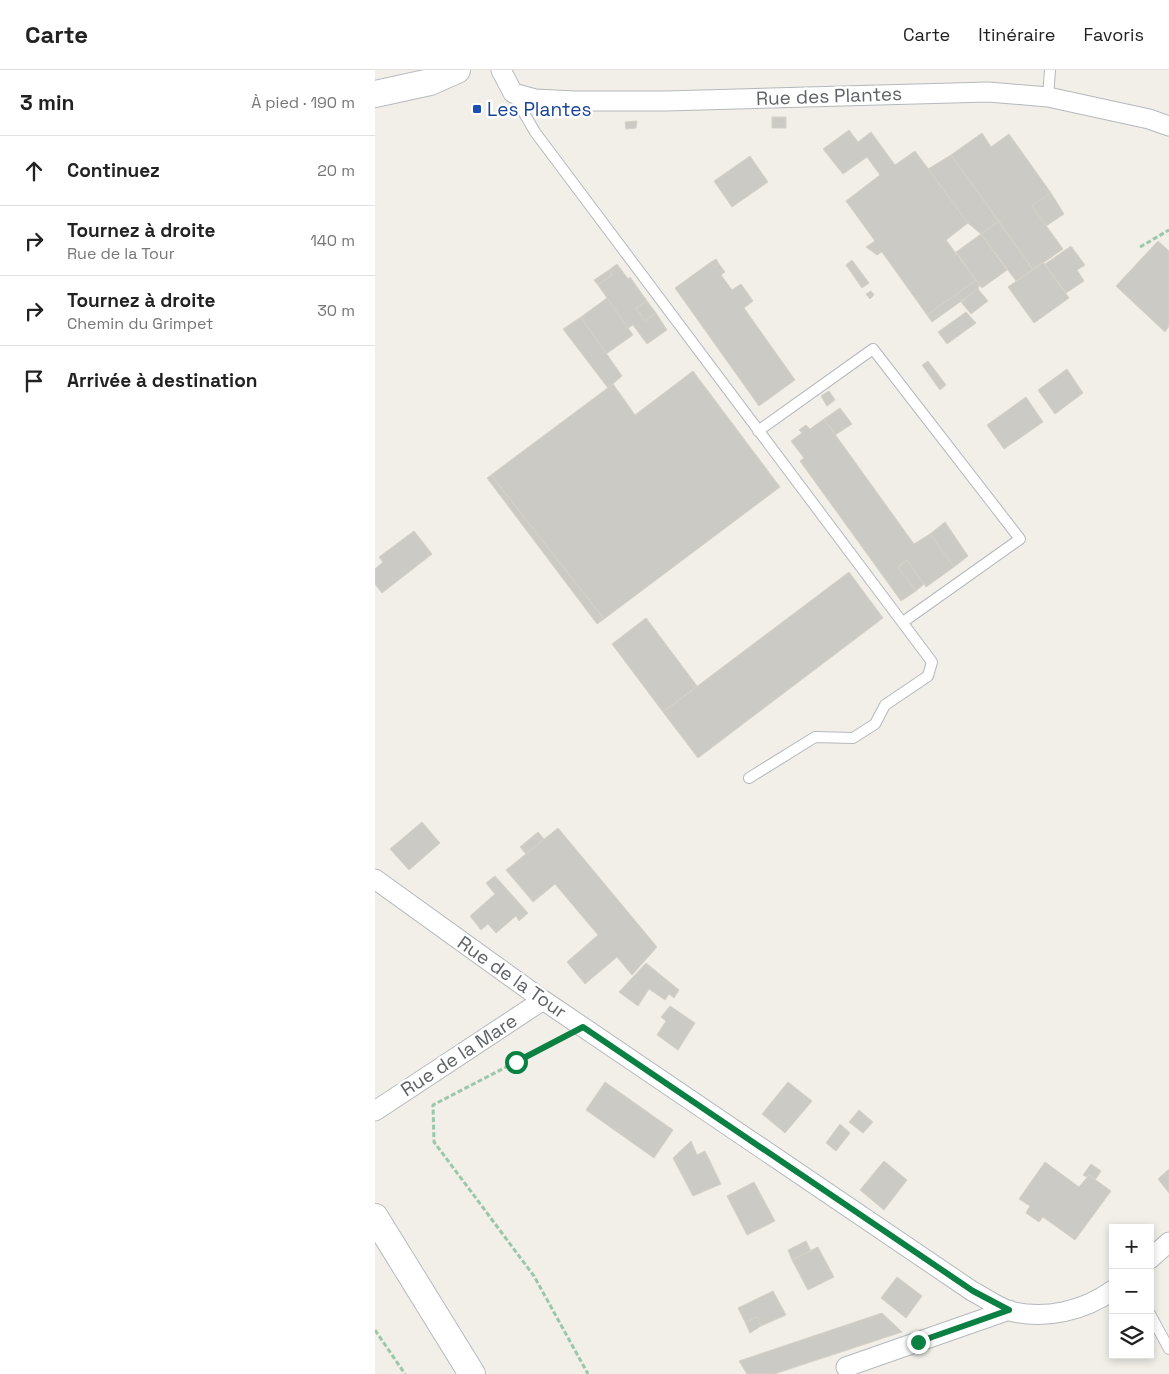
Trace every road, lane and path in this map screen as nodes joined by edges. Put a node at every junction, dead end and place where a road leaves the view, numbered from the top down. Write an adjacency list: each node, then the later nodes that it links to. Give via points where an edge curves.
1 (457, 70): 5 (main road, via 430,82)
2 (501, 70): 4 (street)
3 (1050, 70): 6 (lane)
4 (513, 93): 6 (street, Rue des Plantes, via 535,99 575,101 987,92); 10 (lane, via 535,132)
5 (375, 94)
6 (1048, 98): 7 (street, Rue des Plantes)
7 (1169, 126)
8 (1169, 230): 9 (path)
9 (1140, 247)
10 (758, 431): 11 (lane); 11 (lane, via 873,349 1020,539)
11 (903, 622): 12 (lane, via 932,662 928,676 885,705 875,724 853,738 815,737)
12 (749, 778)
13 (375, 879): 14 (street, Rue de la Tour)
14 (543, 1000): 15 (street, Rue de la Tour); 16 (street, Rue de la Mare)
15 (583, 1027): 21 (street, Rue de la Tour, via 973,1291); 28 (path, via 433,1105 434,1142 534,1276)
16 (381, 1107)
17 (375, 1217): 27 (main road)
18 (1169, 1242): 19 (street)
19 (1154, 1255)
20 (1109, 1293): 21 (street, Rue de la Tour, via 1100,1300 1068,1312 1034,1315)
21 (1009, 1310): 25 (street)
22 (1154, 1321): 24 (lane)
23 (375, 1330): 26 (path)
24 (1169, 1349)
25 (846, 1367)
26 (405, 1374)
27 (472, 1374)
28 (588, 1374)

